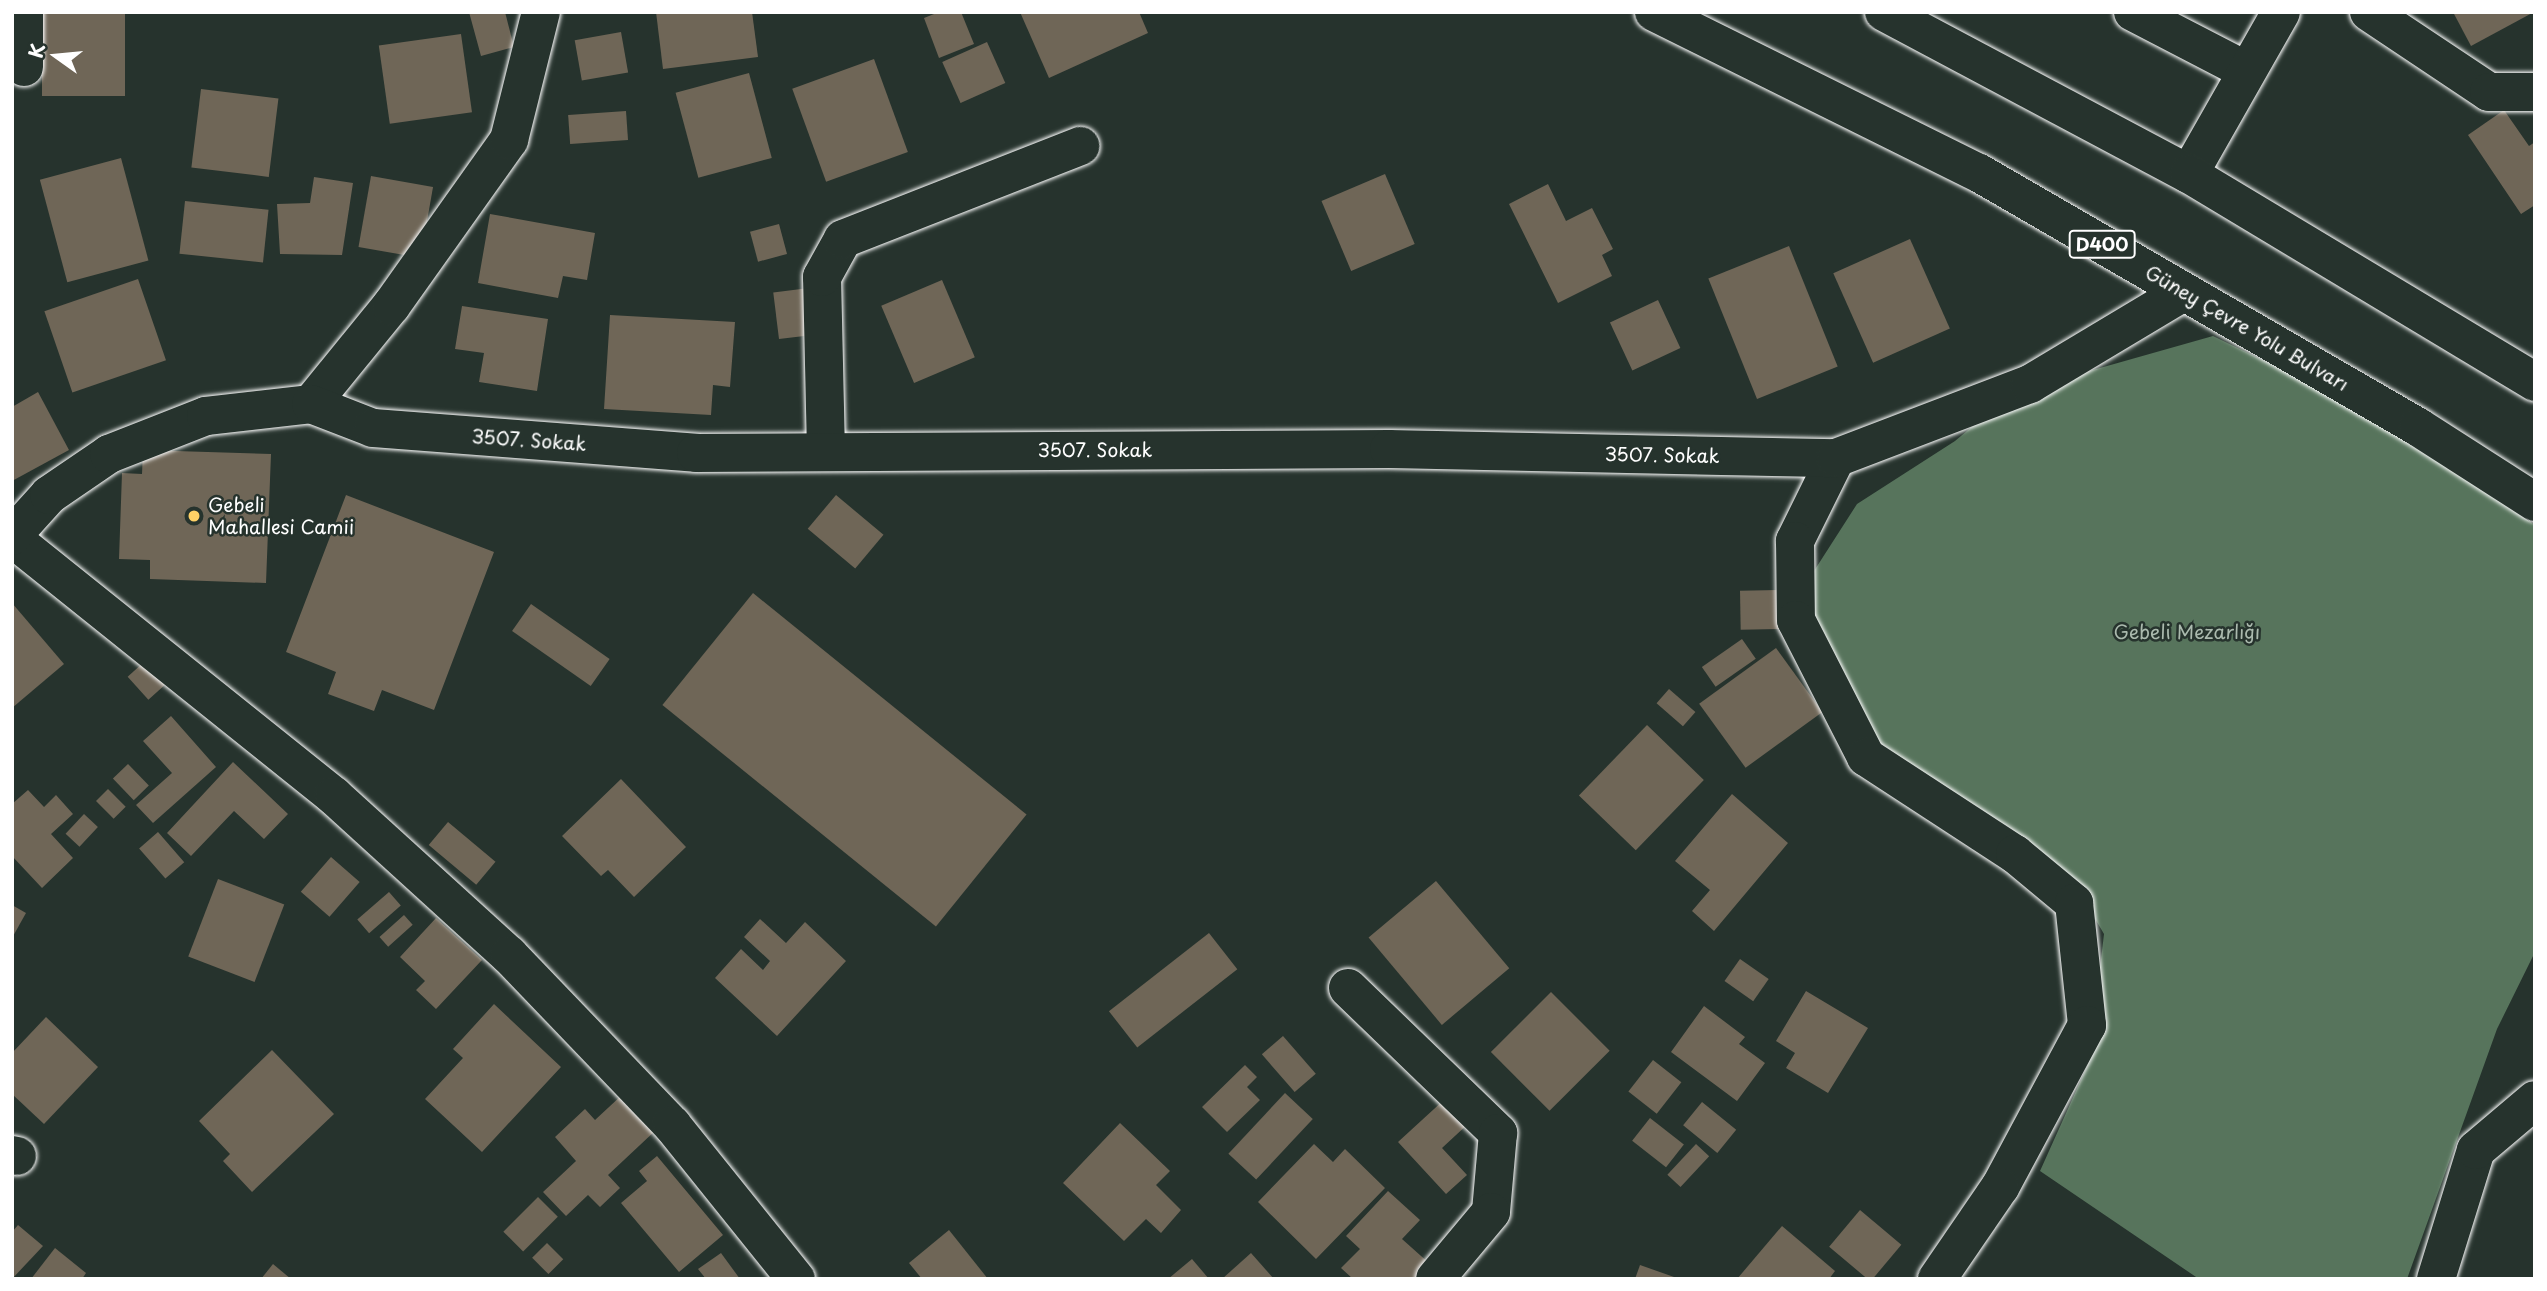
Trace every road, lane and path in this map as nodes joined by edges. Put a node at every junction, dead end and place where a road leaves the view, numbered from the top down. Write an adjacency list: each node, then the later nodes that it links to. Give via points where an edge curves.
1 (24, 12): 8 (main road)
2 (541, 12): 15 (main road, via 509,140 391,306)
3 (1654, 12): 13 (main road, Güney Çevre Yolu Bulvarı / D400, via 1979,173)
4 (1884, 12): 12 (main road)
5 (2133, 12): 9 (main road)
6 (2281, 12): 9 (main road)
7 (2369, 12): 10 (main road, via 2489,92)
8 (24, 67)
9 (2247, 71): 12 (main road)
10 (2535, 92)
11 (1080, 146): 16 (main road, via 844,239 822,277)
12 (2189, 174): 14 (main road)
13 (2183, 292): 17 (main road, 3507. Sokak, via 2030,384); 18 (main road, Güney Çevre Yolu Bulvarı / D400)
14 (2535, 382)
15 (312, 404): 16 (main road, 3507. Sokak, via 373,428 696,453); 19 (main road, 3507. Sokak, via 206,416 109,454 49,495)
16 (826, 452): 17 (main road, 3507. Sokak, via 1389,449)
17 (1836, 458): 24 (main road, via 1795,541 1796,620 1866,757 2015,853 2074,903 2087,1025 2000,1187)
18 (2535, 502)
19 (12, 537): 22 (main road, via 334,796 509,955 672,1125)
20 (1348, 988): 23 (main road, via 1498,1133 1491,1212)
21 (2535, 1100): 25 (main road, via 2476,1150)
22 (796, 1279)
23 (1436, 1279)
24 (1937, 1279)
25 (2436, 1279)

